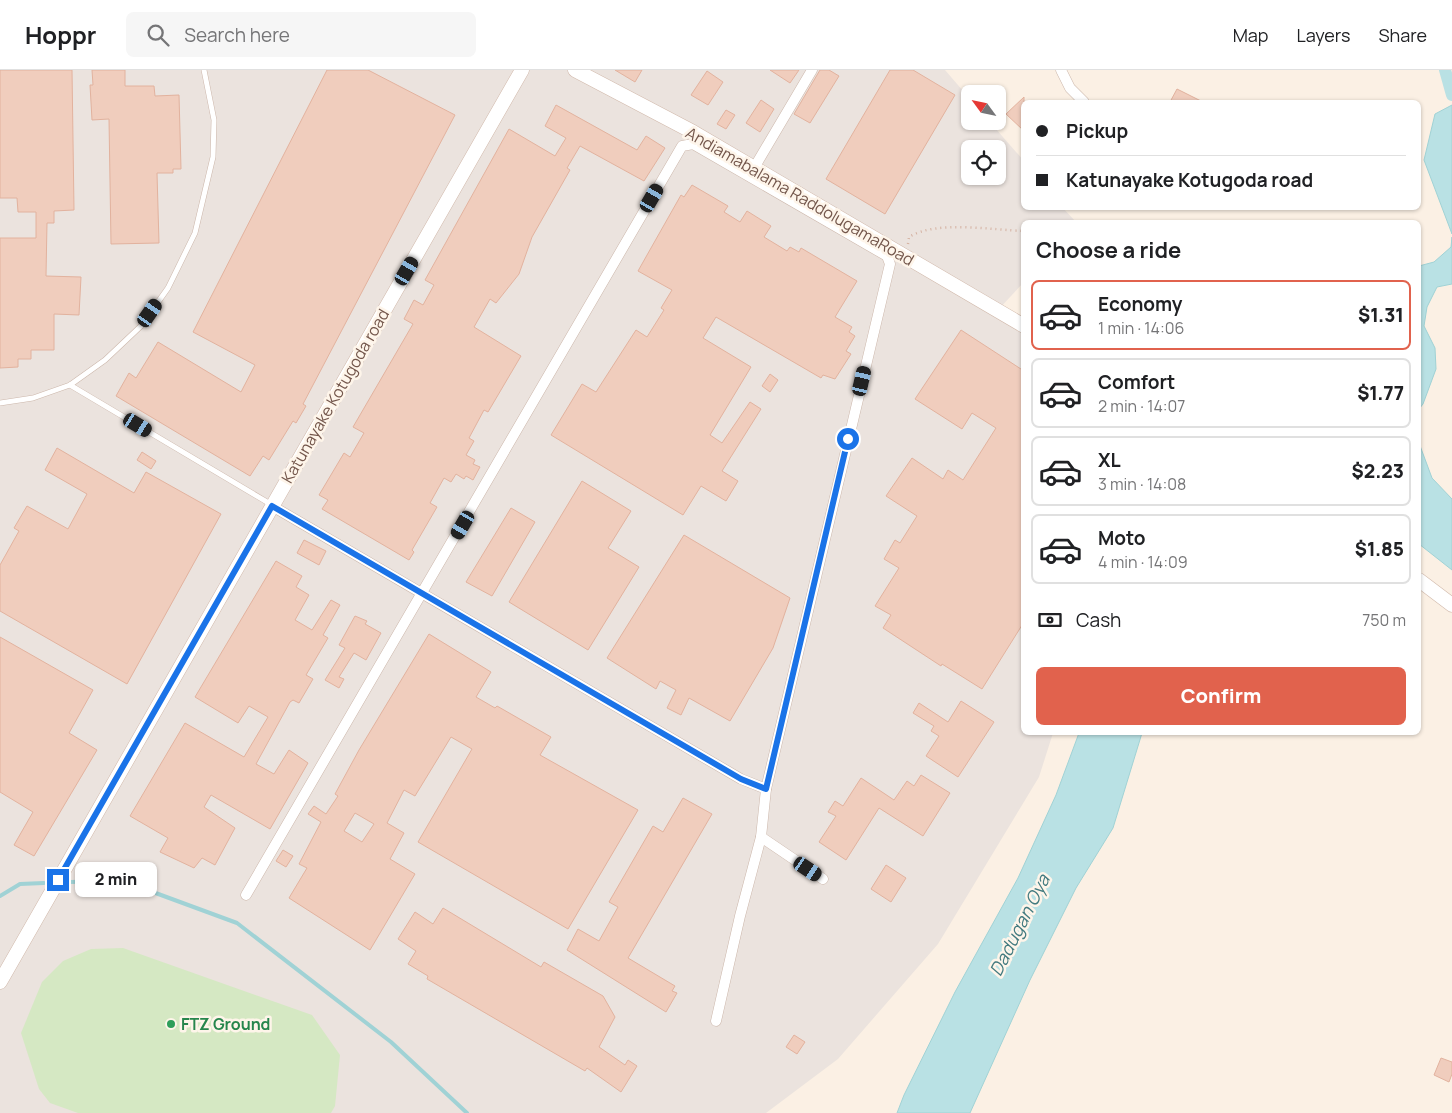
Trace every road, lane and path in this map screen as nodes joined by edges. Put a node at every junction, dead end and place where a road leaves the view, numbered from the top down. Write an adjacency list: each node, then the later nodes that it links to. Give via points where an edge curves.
1 (204, 70): 11 (lane, via 214,120 213,158 195,234 168,288 141,326 105,360)
2 (522, 70): 13 (main road, Katunayake Kotugoda road)
3 (575, 70): 7 (main road, Andiamabalama RaddolugamaRoad)
4 (812, 70): 7 (street)
5 (1061, 70): 6 (street, via 1070,88)
6 (1082, 100)
7 (754, 168): 9 (main road, Andiamabalama RaddolugamaRoad)
8 (1021, 231): 9 (path, via 950,228 920,231 909,237)
9 (904, 257): 10 (main road, Andiamabalama RaddolugamaRoad)
10 (1021, 324)
11 (70, 385): 12 (lane, via 33,398); 13 (lane)
12 (0, 403)
13 (272, 506): 15 (street); 21 (main road, Katunayake Kotugoda road)
14 (1421, 582): 16 (main road)
15 (423, 594): 17 (street, via 741,779); 17 (street, via 682,146 693,144 887,256 890,264); 20 (street)
16 (1452, 605)
17 (766, 789): 18 (street)
18 (761, 837): 19 (street); 22 (street)
19 (823, 879)
20 (246, 895)
21 (0, 982)
22 (716, 1021)

